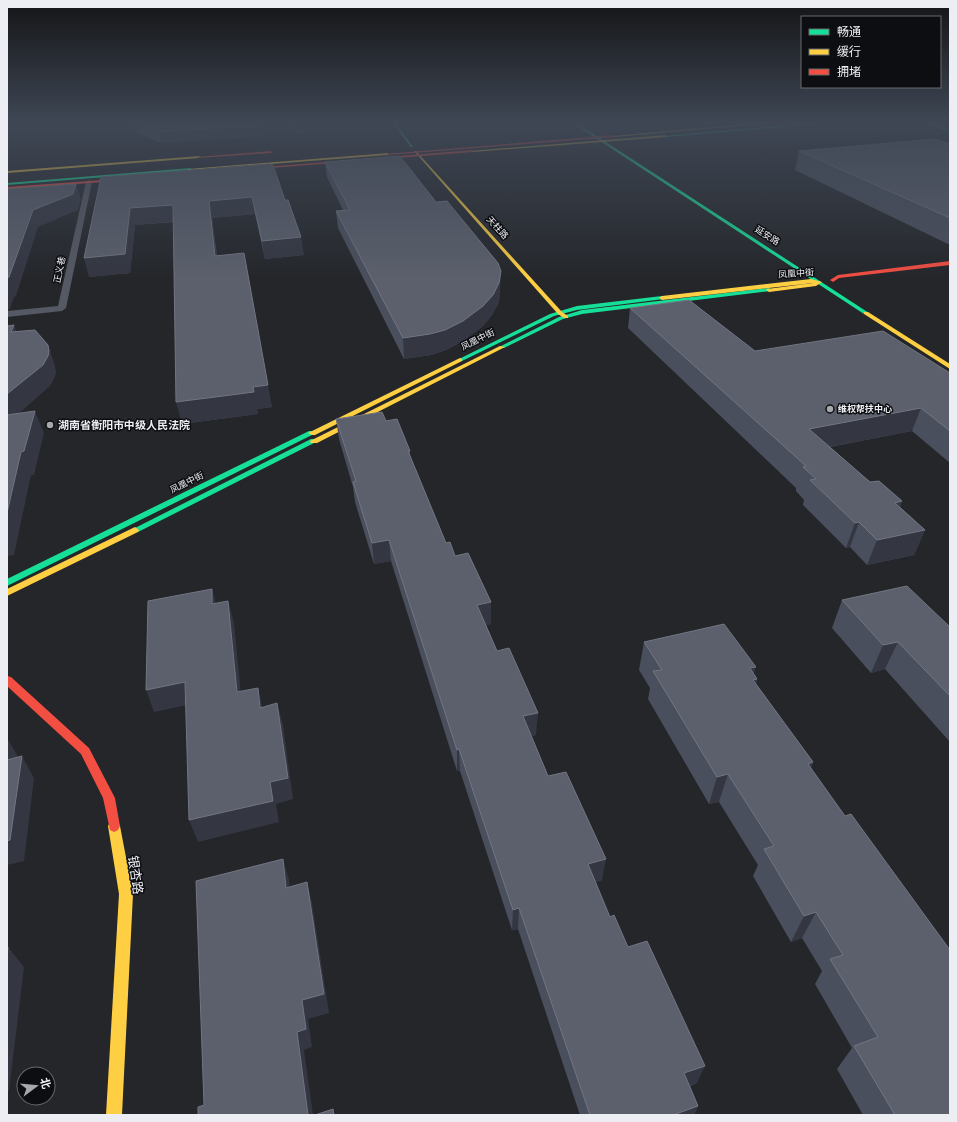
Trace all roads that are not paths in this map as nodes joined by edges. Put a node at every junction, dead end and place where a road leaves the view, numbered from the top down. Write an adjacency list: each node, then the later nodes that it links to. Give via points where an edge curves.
1 (53, 174): 7 (main road)
2 (110, 174): 9 (main road)
3 (158, 174): 8 (main road)
4 (437, 174): 19 (main road, 天柱路)
5 (658, 174): 16 (main road, 延安路)
6 (663, 174): 11 (main road, 延安路)
7 (7, 178)
8 (89, 182): 10 (main road); 18 (lane, 正义巷, via 62,308)
9 (7, 184)
10 (7, 188)
11 (803, 261)
12 (950, 262): 15 (main road, via 838,277)
13 (950, 266): 15 (main road)
14 (822, 273): 15 (main road)
15 (833, 280): 17 (main road)
16 (819, 282): 19 (main road, 凤凰中街); 20 (main road, 延安路)
17 (846, 288)
18 (7, 314)
19 (563, 315): 21 (main road, 凤凰中街, via 530,326); 22 (main road, 凤凰中街)
20 (950, 367)
21 (7, 583)
22 (7, 594)
23 (7, 680): 24 (main road, 银杏路, via 85,751 109,798 126,894)
24 (114, 1115)

